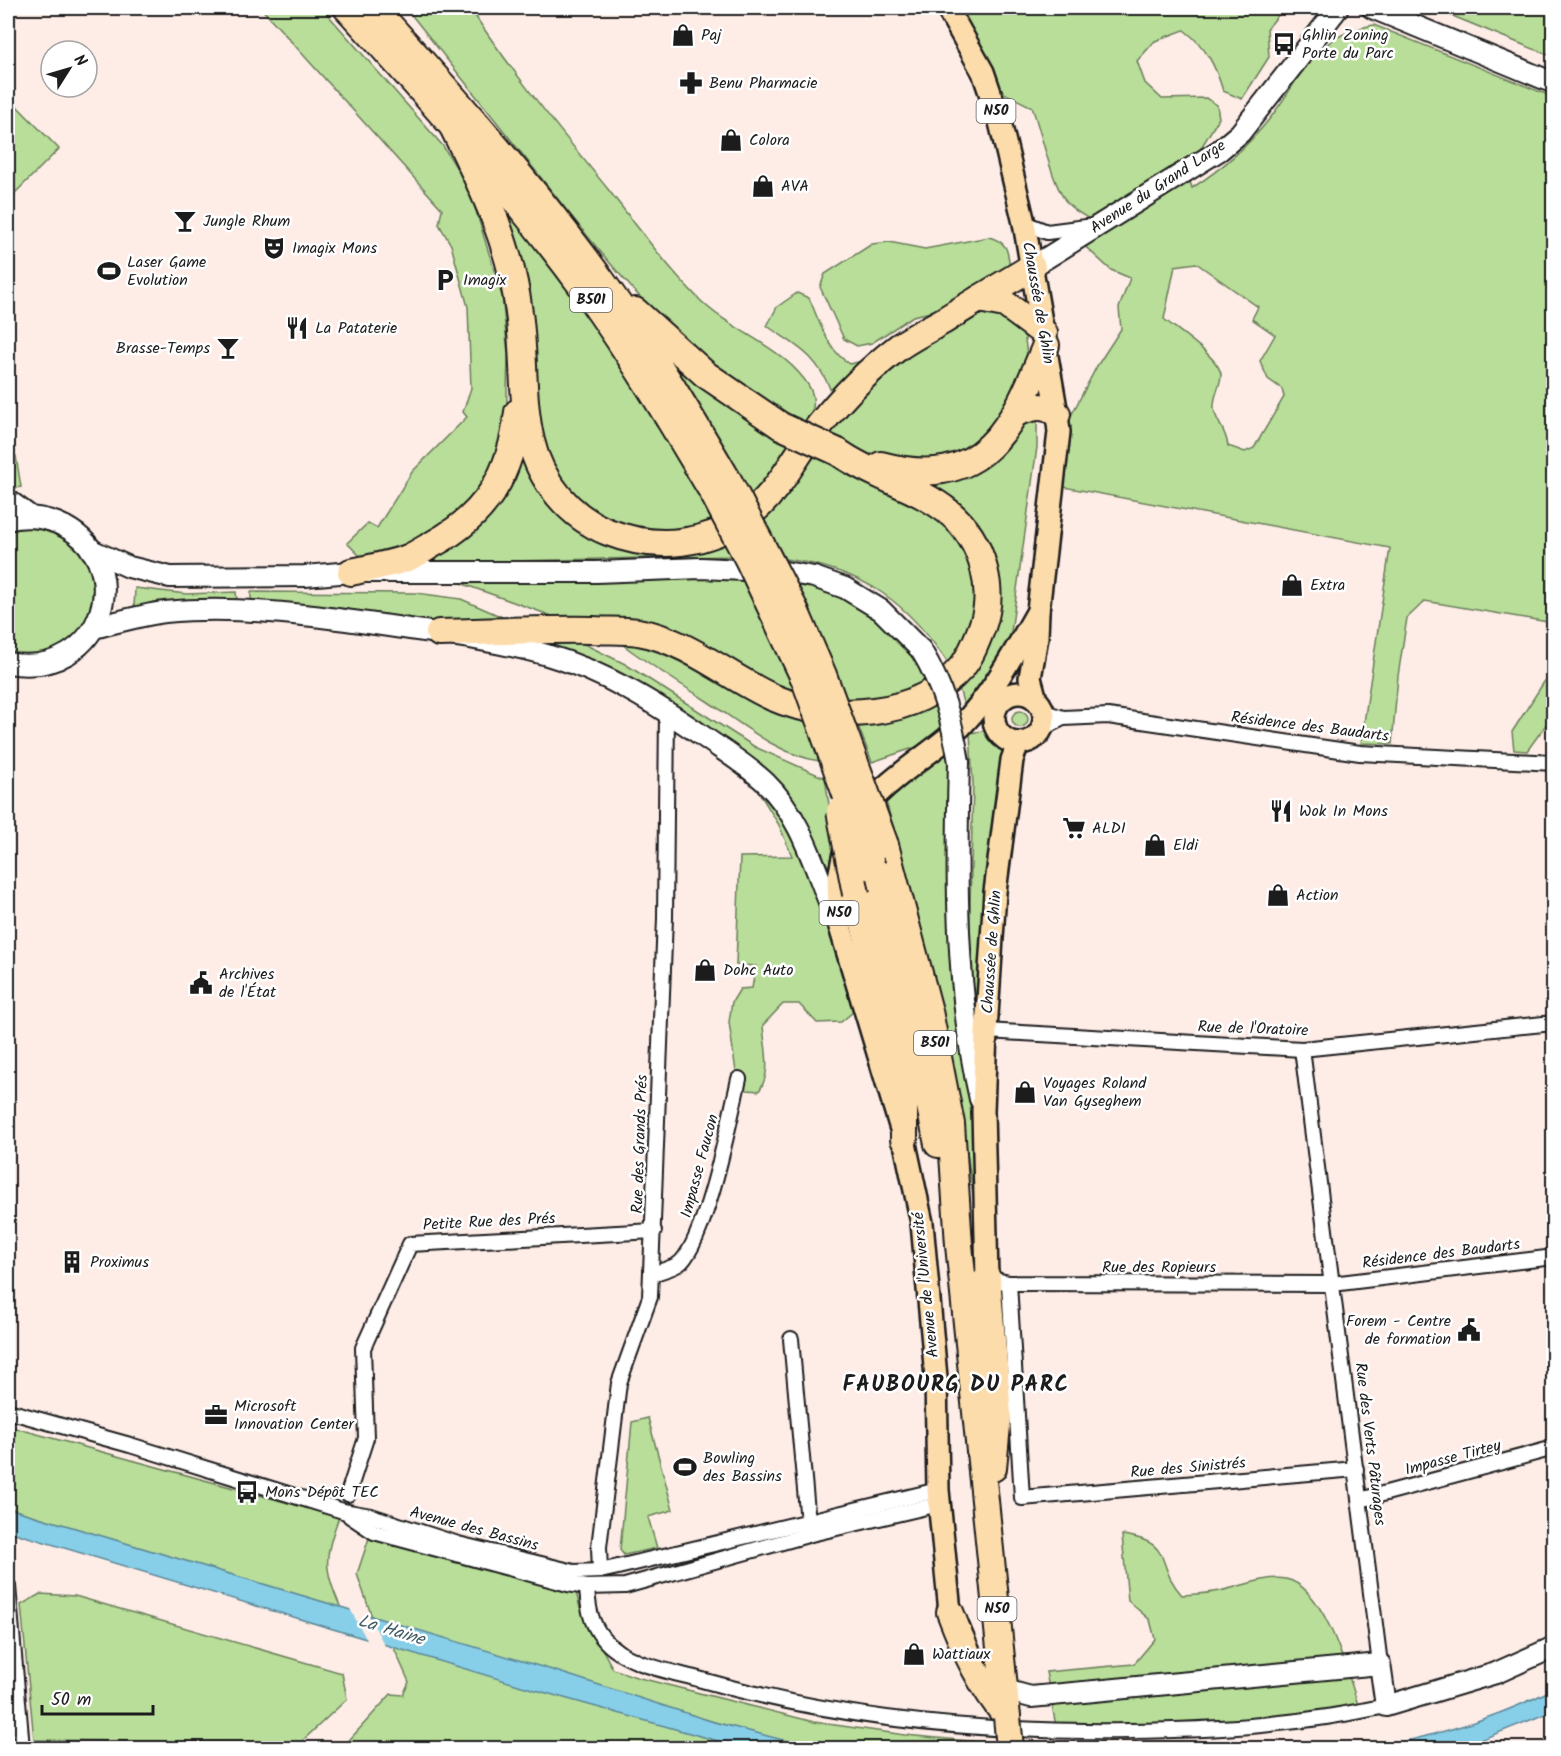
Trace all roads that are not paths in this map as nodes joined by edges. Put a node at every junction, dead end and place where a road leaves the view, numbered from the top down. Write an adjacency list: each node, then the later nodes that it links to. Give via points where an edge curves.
1 (346, 8): 9 (highway, B501)
2 (374, 8): 7 (highway, B501)
3 (389, 8): 7 (highway)
4 (947, 8): 10 (main road, Chaussée de Ghlin / N50, via 983,72 1000,122)
5 (1338, 8): 11 (street, Avenue du Grand Large, via 1240,133 1220,150)
6 (1371, 8): 8 (street)
7 (425, 65): 13 (highway, B501)
8 (1554, 83)
9 (451, 123): 16 (highway, via 486,192 508,256 519,313); 20 (highway, B501, via 585,291)
10 (1024, 223): 11 (street, via 1047,232); 12 (main road, Chaussée de Ghlin / N50)
11 (1099, 225): 12 (street, Avenue du Grand Large)
12 (1032, 267): 14 (highway); 15 (main road, Chaussée de Ghlin / N50)
13 (602, 281): 19 (highway, bridge, via 705,374 781,426); 20 (highway, B501, via 674,390)
14 (979, 299): 15 (highway, via 1005,304); 16 (highway, via 900,346 846,395 759,507 739,523 698,540 659,544 624,539 599,529 573,511 540,466 531,441)
15 (1045, 339): 17 (highway); 18 (main road, Chaussée de Ghlin / N50)
16 (523, 373): 25 (highway, via 515,439 503,476 484,506 452,534 407,559)
17 (1018, 412): 18 (highway, via 1048,406); 19 (highway, via 981,455 946,469 894,469)
18 (1057, 414): 26 (main road, Chaussée de Ghlin / N50, via 1059,432)
19 (838, 452): 28 (highway, via 855,464 931,498 952,513 981,557 988,598 977,641 963,665 925,696 875,710 832,711 775,698 670,642 639,632)
20 (721, 486): 36 (highway, B501, bridge, via 749,561 805,680); 45 (highway, B501, bridge, via 794,608 885,845 929,1011 951,1124)
21 (8, 500): 22 (street)
22 (31, 517): 23 (street); 24 (street, via 65,526)
23 (8, 520)
24 (91, 550): 25 (street, via 129,567 170,577); 27 (street, via 104,589 102,609)
25 (351, 572): 42 (street, bridge, via 585,573 725,568 785,572 845,588 880,610 921,650 947,703 959,762 959,922 964,997 970,1059)
26 (1038, 611): 30 (main road, Chaussée de Ghlin / N50, via 1024,666); 32 (main road, Chaussée de Ghlin, via 1030,678); 33 (main road, via 1002,673)
27 (94, 628): 28 (street, via 165,612 240,611); 29 (street, via 84,642 57,661 41,666)
28 (439, 633): 31 (street, via 548,655 606,678)
29 (8, 663)
30 (998, 706): 32 (main road, via 1015,693 1030,696); 33 (main road); 34 (main road, via 997,729 1002,736)
31 (667, 712): 37 (street, via 739,761 780,800 810,849); 44 (street, Rue des Grands Prés, via 665,918)
32 (1046, 714): 34 (main road, via 1036,737); 35 (street, Résidence des Baudarts, via 1108,716 1360,753)
33 (961, 726): 37 (main road, N50, via 901,774 863,811 844,850 838,882)
34 (1018, 743): 39 (main road, Chaussée de Ghlin / N50, via 1012,760 995,892)
35 (1554, 763)
36 (843, 781): 43 (highway, bridge, via 839,799 843,837 896,1047 904,1092); 45 (highway, B501, bridge, via 872,867 911,1016)
37 (840, 927): 43 (main road, N50)
38 (1553, 1023): 40 (street, Rue de l'Oratoire)
39 (986, 1031): 40 (street, Rue de l'Oratoire); 42 (main road, Chaussée de Ghlin / N50)
40 (1302, 1049): 49 (street, Rue des Verts Pâturages)
41 (740, 1079): 47 (street, Impasse Faucon, via 699,1231 681,1263)
42 (982, 1111): 48 (main road, Chaussée de Ghlin / N50)
43 (904, 1139): 55 (main road, Avenue de l'Université / N50, via 922,1223 930,1301)
44 (654, 1231): 47 (street, Rue des Grands Prés); 54 (street, Petite Rue des Prés, via 410,1244 363,1348 366,1437)
45 (959, 1245): 59 (highway, B501)
46 (1554, 1257): 49 (street, Résidence des Baudarts)
47 (652, 1274): 60 (street, Rue des Grands Prés, via 650,1297 619,1383 599,1547)
48 (998, 1281): 49 (street, Rue des Ropieurs); 53 (street, Rue des Sinistrés, via 1022,1498); 59 (highway, N50, via 998,1414)
49 (1332, 1284): 53 (street, Rue des Verts Pâturages)
50 (791, 1339): 58 (street)
51 (8, 1411): 57 (street, Avenue des Bassins)
52 (1554, 1448): 56 (street, Impasse Tirtey)
53 (1356, 1469): 56 (street, Rue des Verts Pâturages)
54 (348, 1494)
55 (938, 1497): 58 (street, Avenue des Bassins); 62 (street, via 625,1586); 63 (main road, Avenue de l'Université / N50)
56 (1360, 1500): 65 (street, Rue des Verts Pâturages)
57 (343, 1511): 60 (street, Avenue des Bassins, via 574,1572); 62 (street, via 374,1532)
58 (808, 1522): 60 (street, Avenue des Bassins)
59 (988, 1528): 66 (highway, N50)
60 (600, 1571)
61 (8, 1586): 69 (street)
62 (587, 1587): 67 (street, via 594,1624 603,1639 629,1657 774,1699 904,1721 1057,1732 1152,1731 1264,1727)
63 (950, 1612): 68 (highway, N50, via 974,1670)
64 (1554, 1647): 67 (street, via 1496,1673)
65 (1380, 1664): 66 (street, via 1031,1697); 67 (street)
66 (1005, 1690): 68 (highway, N50)
67 (1386, 1706)
68 (1007, 1717): 70 (highway, N50, bridge)
69 (22, 1749)
70 (1010, 1749)

